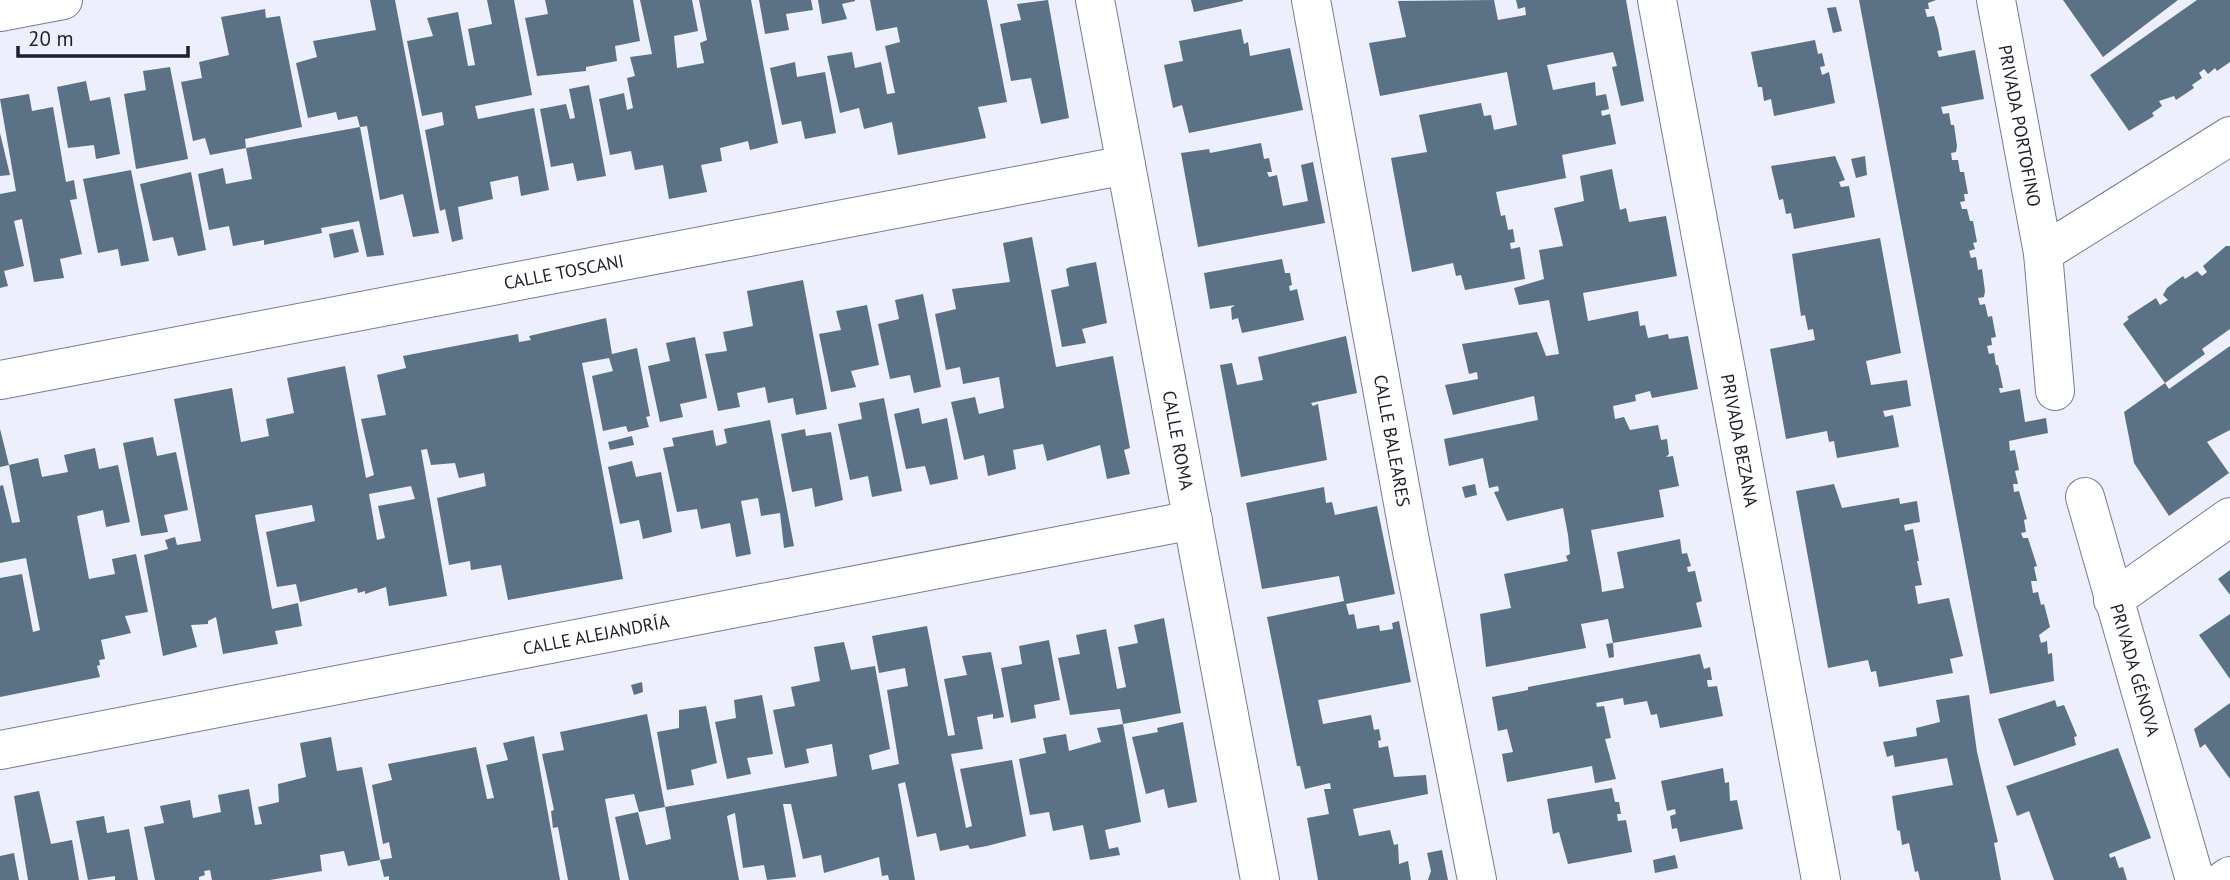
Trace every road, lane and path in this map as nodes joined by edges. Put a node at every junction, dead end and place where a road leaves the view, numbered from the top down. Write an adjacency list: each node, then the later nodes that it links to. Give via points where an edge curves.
1 (63, 0): 6 (street)
2 (1095, 0): 8 (street, CALLE ROMA)
3 (1311, 0): 19 (street, CALLE BALEARES)
4 (1657, 0): 20 (street, PRIVADA BEZANA)
5 (1996, 0): 9 (street, PRIVADA PORTOFINO)
6 (0, 12)
7 (2230, 135): 9 (street)
8 (1126, 165): 10 (street, CALLE TOSCANI); 14 (street, CALLE ROMA)
9 (2043, 253): 11 (street, PRIVADA PORTOFINO)
10 (0, 380)
11 (2055, 391)
12 (2085, 497): 15 (street)
13 (2230, 517): 15 (street, PRIVADA GÉNOVA)
14 (1193, 520): 16 (street, CALLE ALEJANDRÍA); 18 (street, CALLE ROMA)
15 (2113, 600): 21 (street, PRIVADA GÉNOVA)
16 (0, 750)
17 (2230, 876): 22 (street)
18 (1260, 880)
19 (1477, 880)
20 (1821, 880)
21 (2195, 880)
22 (2224, 880)

